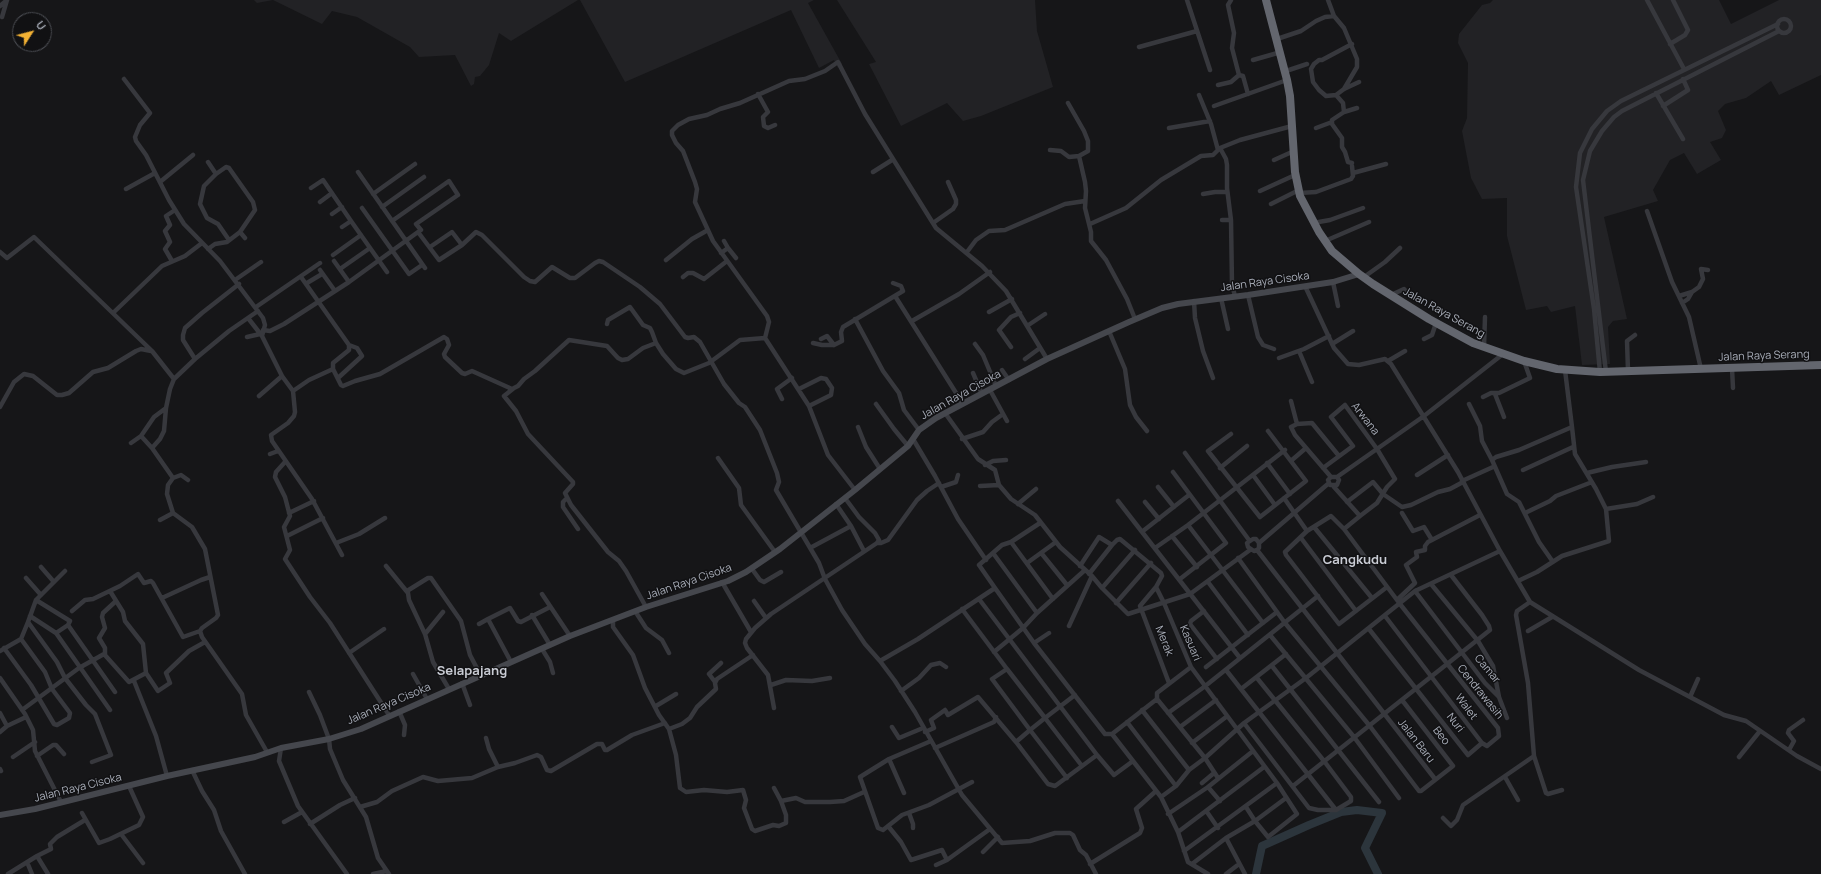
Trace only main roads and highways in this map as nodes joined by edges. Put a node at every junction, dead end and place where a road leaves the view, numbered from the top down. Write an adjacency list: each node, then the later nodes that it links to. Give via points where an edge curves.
1 (1266, 0): 2 (highway, Jalan Raya Serang, via 1287,75 1295,174 1299,192 1313,223 1332,251 1361,276 1436,323 1484,347 1524,361 1565,370 1603,372)
2 (1821, 365)

